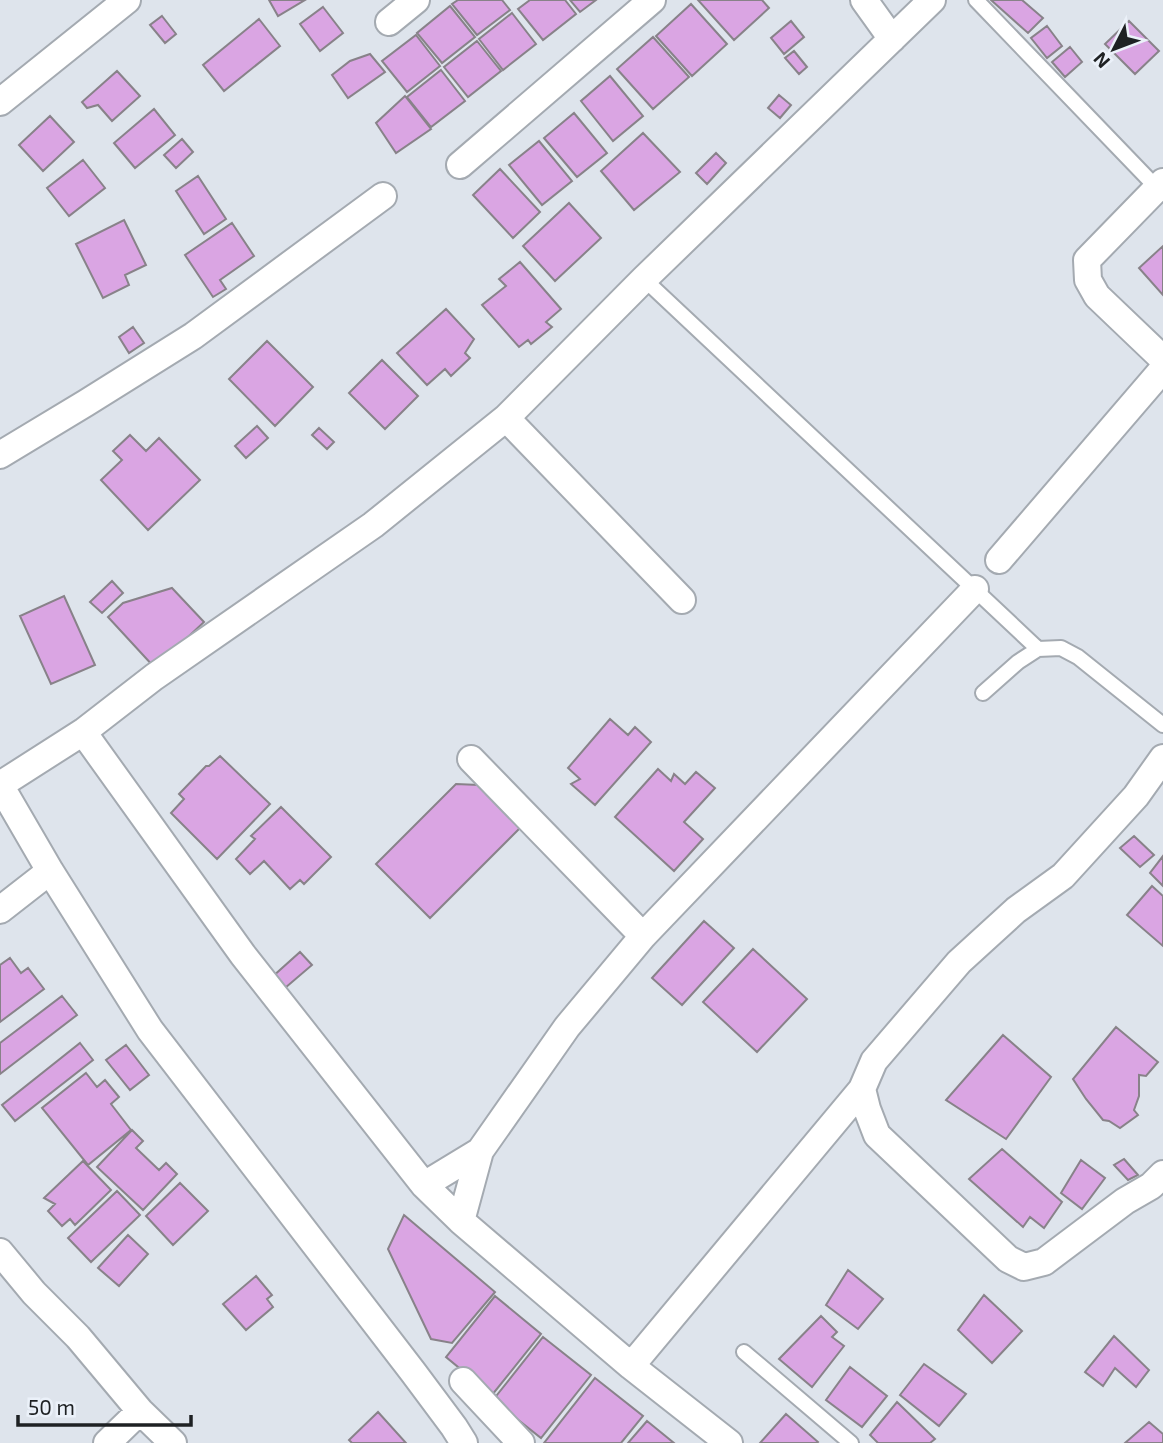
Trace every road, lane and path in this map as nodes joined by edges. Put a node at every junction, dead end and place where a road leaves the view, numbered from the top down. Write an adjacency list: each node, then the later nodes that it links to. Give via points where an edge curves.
1 (416, 0): 7 (street)
2 (652, 0): 10 (street)
3 (864, 0): 8 (street)
4 (932, 0): 8 (street)
5 (976, 0): 11 (lane)
6 (124, 1): 9 (street)
7 (389, 22)
8 (892, 39): 13 (street)
9 (0, 102)
10 (460, 165)
11 (1160, 185): 14 (street, via 1087,260 1088,280 1097,296)
12 (383, 196): 17 (street, via 193,336)
13 (643, 279): 16 (street); 19 (lane)
14 (1163, 359)
15 (1163, 369): 18 (street)
16 (506, 418): 20 (street); 24 (street, via 373,525 154,677)
17 (0, 454)
18 (999, 560)
19 (975, 589): 21 (lane); 29 (street)
20 (682, 600)
21 (1038, 649): 22 (lane); 23 (lane, via 1061,648 1079,657)
22 (983, 692)
23 (1163, 725)
24 (83, 732): 27 (street, via 0,785); 32 (street, via 243,955)
25 (471, 758): 29 (street)
26 (1163, 758): 30 (street, via 1136,796 1063,876 1016,910 959,962 874,1061)
27 (50, 871): 28 (street); 42 (street, via 150,1030)
28 (0, 910)
29 (643, 936): 31 (street, via 567,1027)
30 (862, 1089): 33 (street, via 877,1135 1008,1259 1024,1268 1044,1262 1125,1201); 37 (street)
31 (480, 1151): 32 (street); 34 (street)
32 (424, 1185): 34 (street)
33 (1159, 1185)
34 (461, 1221): 37 (street)
35 (0, 1252): 39 (street)
36 (744, 1352): 45 (lane)
37 (631, 1366): 44 (street)
38 (463, 1381): 43 (street)
39 (140, 1411): 40 (street); 41 (street)
40 (107, 1443)
41 (173, 1443)
42 (464, 1443)
43 (521, 1443)
44 (729, 1443)
45 (851, 1443)

